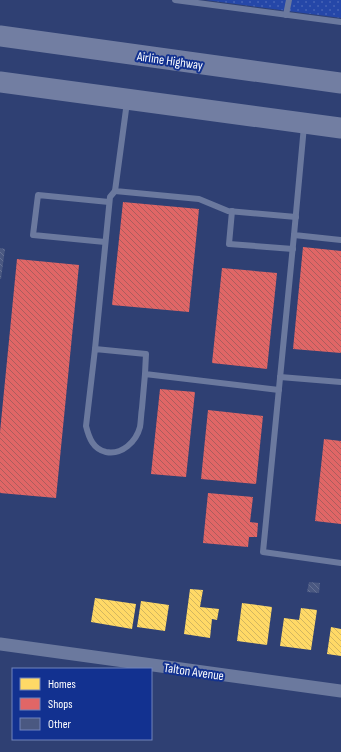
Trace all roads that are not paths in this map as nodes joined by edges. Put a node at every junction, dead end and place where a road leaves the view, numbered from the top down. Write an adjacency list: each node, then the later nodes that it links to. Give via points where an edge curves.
1 (175, 0): 3 (lane)
2 (289, 0): 3 (lane)
3 (286, 15): 4 (lane)
4 (341, 22)
5 (0, 36): 7 (highway, Airline Highway)
6 (0, 51): 7 (highway)
7 (224, 67): 9 (highway, Airline Highway)
8 (0, 82): 10 (highway)
9 (341, 83)
10 (128, 99): 11 (highway); 13 (lane)
11 (305, 123): 12 (highway); 16 (lane)
12 (341, 128)
13 (115, 191): 14 (lane); 15 (lane, via 199,199)
14 (109, 202): 19 (lane); 19 (lane, via 38,195 33,235)
15 (232, 212): 16 (lane); 20 (lane, via 229,244)
16 (296, 217): 17 (lane)
17 (294, 235): 18 (lane); 20 (lane)
18 (341, 240)
19 (105, 242): 21 (lane)
20 (293, 249): 23 (lane)
21 (95, 349): 22 (lane, via 146,354); 22 (lane, via 86,426 93,444 102,451 118,452 136,437 140,426)
22 (145, 374): 25 (lane)
23 (280, 377): 24 (lane); 25 (lane)
24 (341, 382)
25 (279, 390): 26 (lane, via 263,552)
26 (341, 563)
27 (0, 644): 28 (street, Talton Avenue)
28 (341, 691)

